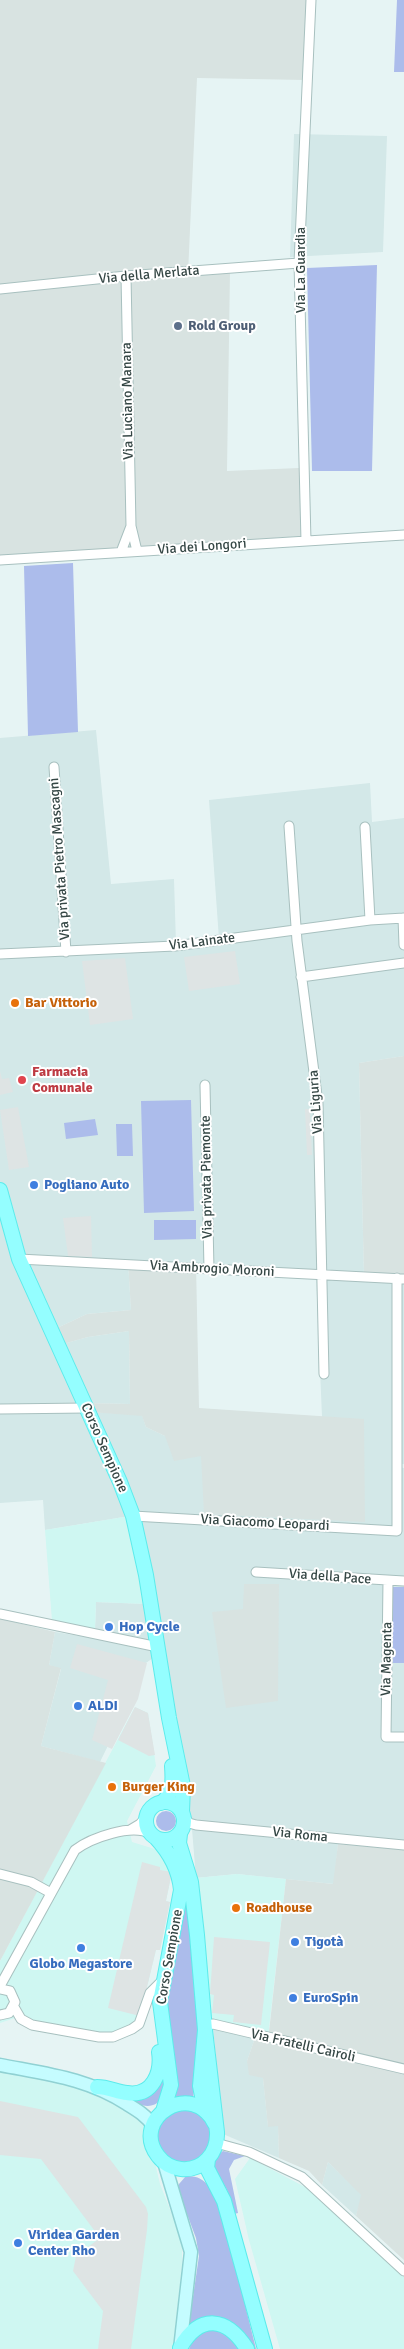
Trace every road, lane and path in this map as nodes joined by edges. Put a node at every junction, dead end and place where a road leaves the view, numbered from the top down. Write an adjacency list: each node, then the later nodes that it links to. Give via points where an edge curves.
1 (311, 0): 2 (street, Via La Guardia)
2 (299, 263): 3 (street, Via della Merlata); 7 (street, Via La Guardia)
3 (126, 276): 4 (street, Via della Merlata); 5 (street, Via Luciano Manara)
4 (0, 289)
5 (131, 526): 8 (street, Via Luciano Manara); 9 (street, Via Luciano Manara)
6 (404, 535): 7 (street, Via dei Longori)
7 (306, 541): 8 (street, Via dei Longori)
8 (137, 551): 9 (street, Via dei Longori)
9 (121, 552): 10 (street, Via dei Longori)
10 (0, 560)
11 (54, 767): 18 (street, Via privata Pietro Mascagni)
12 (288, 826): 16 (street, Via Liguria)
13 (365, 827): 15 (street)
14 (404, 918): 15 (street, Via Lainate); 17 (street)
15 (370, 920): 16 (street, Via Lainate)
16 (296, 930): 18 (street, Via Lainate, via 176,946); 21 (street, Via Liguria)
17 (404, 945)
18 (66, 952): 19 (street, Via Lainate)
19 (0, 954)
20 (404, 962): 21 (street)
21 (302, 977): 27 (street, Via Liguria, via 318,1097)
22 (206, 1086): 26 (street, Via privata Piemonte)
23 (0, 1190): 24 (main road, Corso Sempione)
24 (4, 1221): 25 (main road, Corso Sempione)
25 (19, 1259): 26 (street, Via Ambrogio Moroni); 31 (main road, Corso Sempione)
26 (209, 1269): 27 (street, Via Ambrogio Moroni)
27 (322, 1275): 28 (street, Via Ambrogio Moroni); 29 (street, Via Liguria)
28 (401, 1279): 32 (street)
29 (324, 1374)
30 (0, 1408): 31 (street)
31 (87, 1408): 33 (main road, Corso Sempione)
32 (400, 1465): 33 (street, Via Giacomo Leopardi, via 397,1531)
33 (133, 1516): 38 (main road, Corso Sempione)
34 (256, 1572): 35 (street, Via della Pace)
35 (388, 1581): 36 (street, Via della Pace); 40 (street, Via Magenta, via 386,1737)
36 (404, 1581)
37 (0, 1614): 38 (street)
38 (158, 1647): 39 (main road, Corso Sempione)
39 (169, 1718): 41 (main road, Corso Sempione, via 173,1784 168,1797); 43 (main road, Corso Sempione, via 183,1786)
40 (404, 1737)
41 (161, 1803): 42 (main road, via 154,1806); 43 (main road, via 171,1803)
42 (147, 1816): 44 (street); 45 (main road, via 147,1828)
43 (185, 1823): 45 (main road, via 168,1841); 46 (street, Via Roma); 56 (main road, Corso Sempione, via 179,1843 194,1901)
44 (128, 1830): 45 (street, via 144,1830); 48 (street, via 91,1840 75,1850)
45 (153, 1836): 50 (main road, Corso Sempione, via 171,1857 181,1890)
46 (404, 1845)
47 (0, 1874): 48 (street, via 31,1882)
48 (51, 1893): 49 (street)
49 (11, 1967): 51 (street); 52 (street, via 8,1980)
50 (164, 1979): 53 (street, via 150,1994 139,2024 112,2037 32,2026 23,2020); 54 (main road, Corso Sempione)
51 (0, 1987): 52 (street)
52 (12, 1994): 53 (street)
53 (14, 2006): 55 (street, via 9,2013)
54 (160, 2010): 59 (main road, via 154,2023 161,2064 160,2074 153,2084 136,2093); 62 (main road, Corso Sempione, via 171,2085)
55 (0, 2015)
56 (205, 2030): 58 (street, Via Fratelli Cairoli, via 213,2024); 61 (main road, Corso Sempione, via 200,2077); 63 (main road)
57 (0, 2065): 59 (main road)
58 (404, 2069)
59 (97, 2087): 60 (main road)
60 (130, 2106): 62 (main road, via 148,2113); 64 (main road, via 146,2116)
61 (205, 2111): 62 (main road, via 184,2103); 63 (main road)
62 (162, 2112): 64 (main road)
63 (215, 2124): 65 (main road)
64 (153, 2126): 67 (main road, via 153,2146)
65 (216, 2143): 66 (main road); 71 (street, via 249,2152 302,2177)
66 (208, 2159): 68 (main road); 69 (main road, via 207,2168)
67 (164, 2162): 68 (main road, via 173,2167); 70 (main road)
68 (189, 2168): 69 (main road, via 204,2172); 70 (main road, via 175,2180)
69 (214, 2183): 74 (main road, via 224,2201)
70 (173, 2196): 72 (main road, via 191,2252)
71 (404, 2271)
72 (180, 2349): 73 (main road, via 193,2331 214,2323 233,2331)
73 (246, 2349)
74 (265, 2349)

